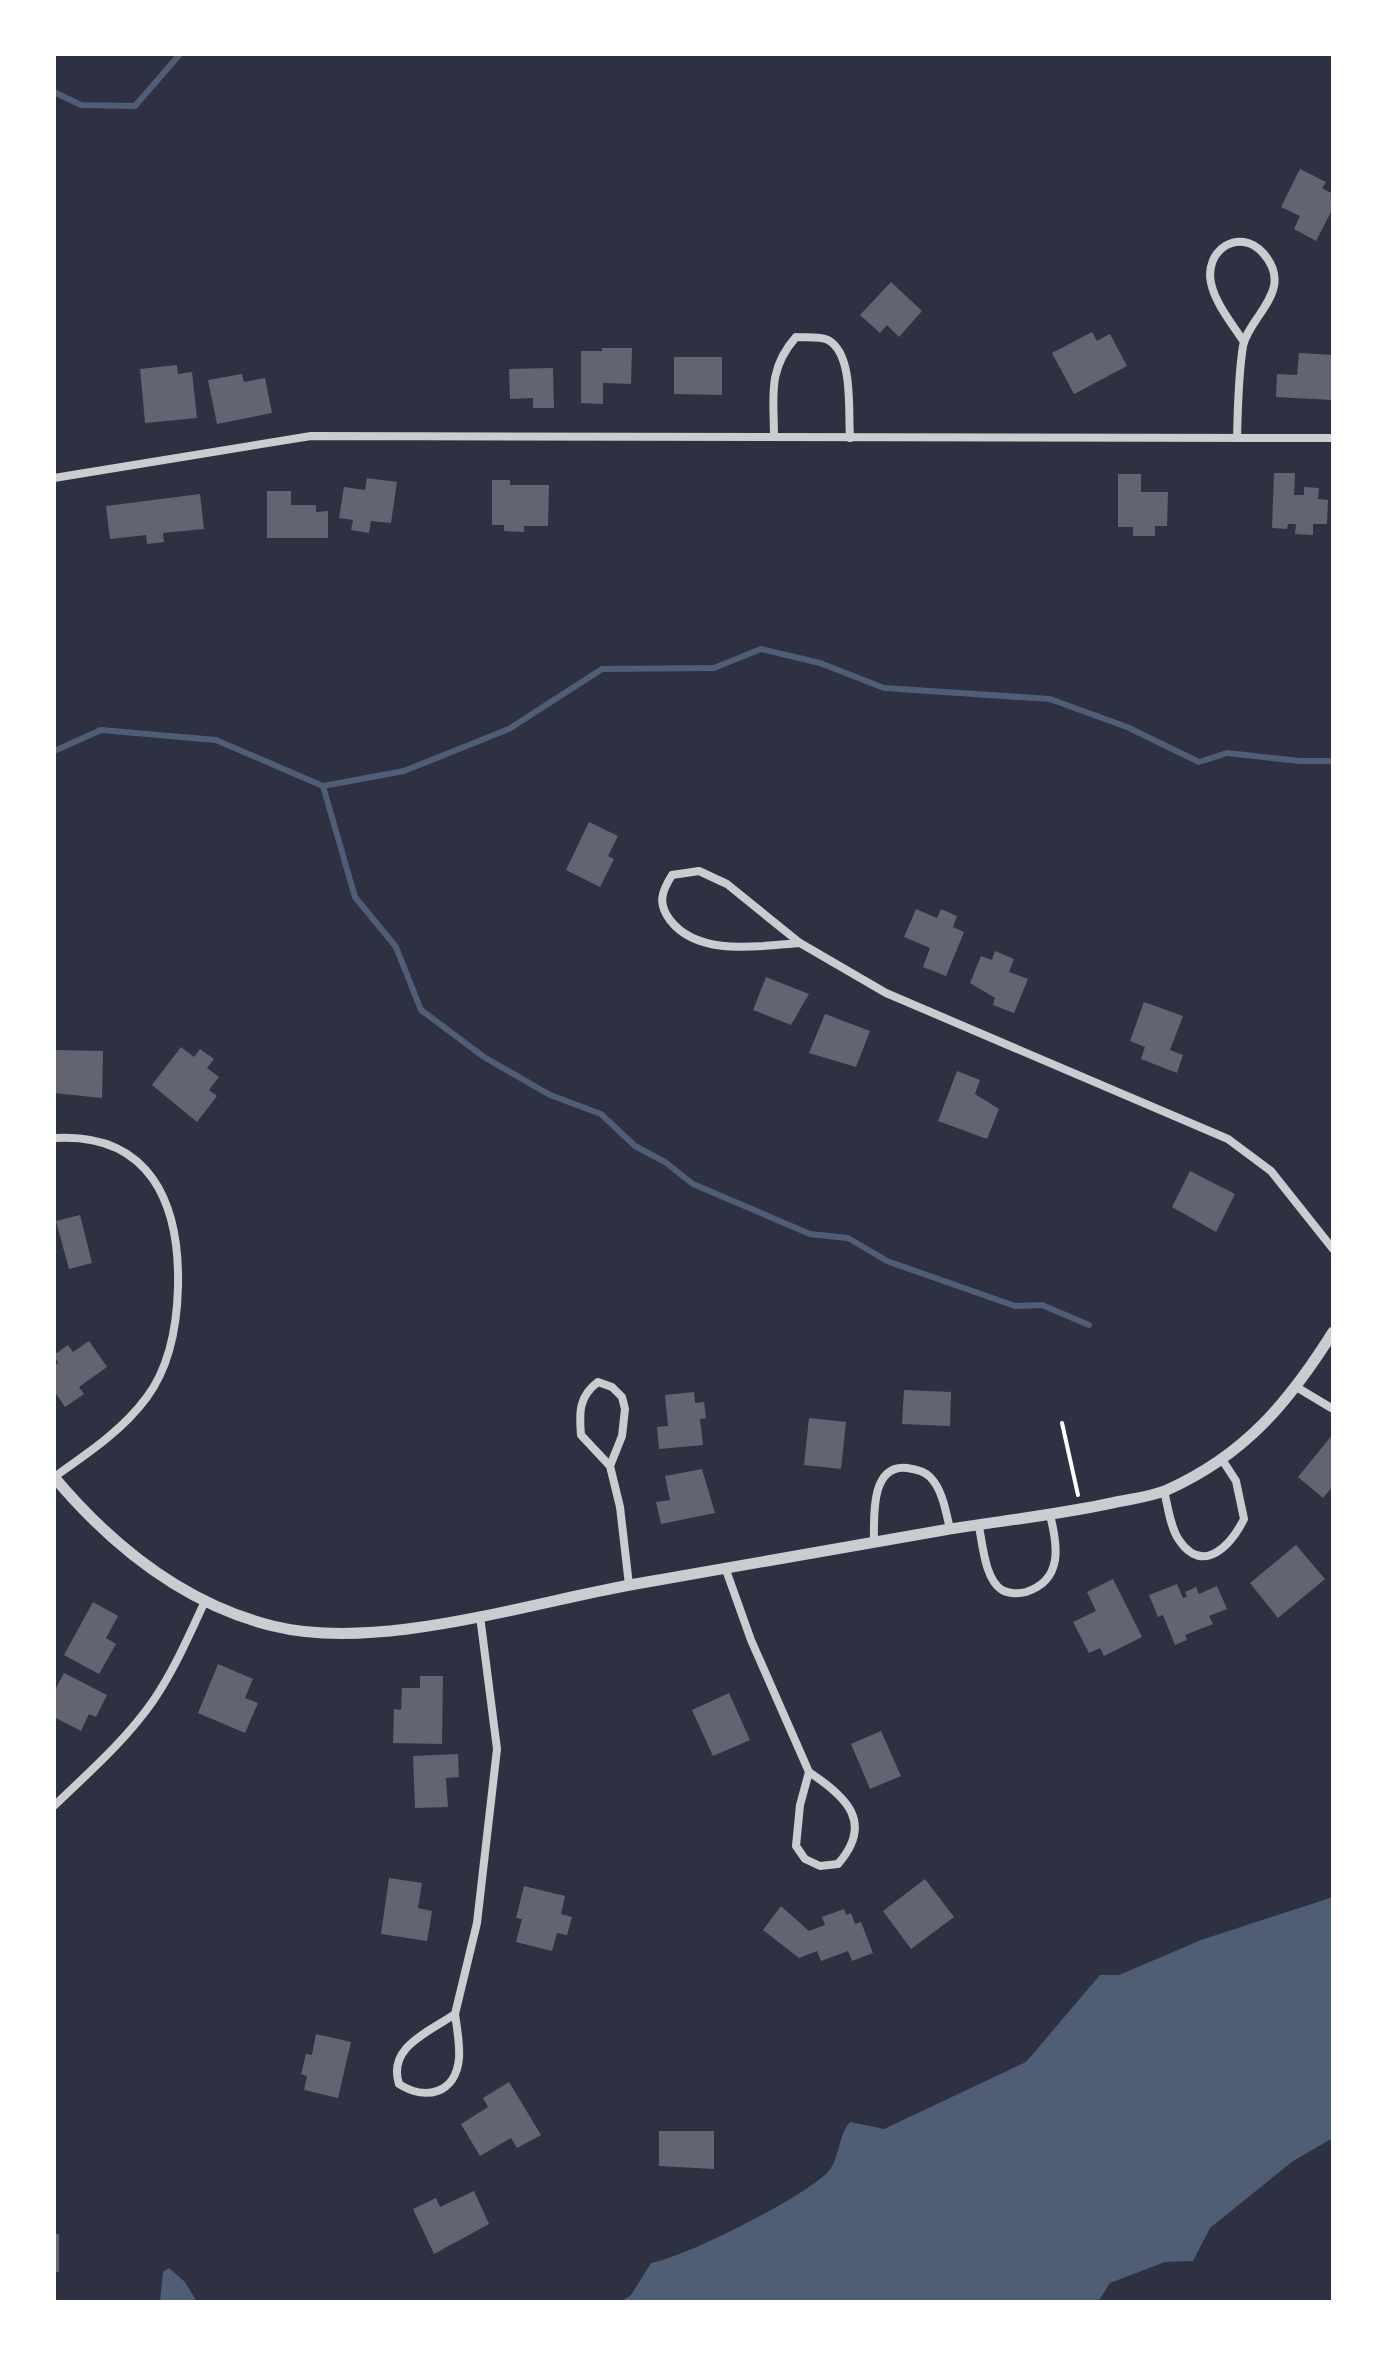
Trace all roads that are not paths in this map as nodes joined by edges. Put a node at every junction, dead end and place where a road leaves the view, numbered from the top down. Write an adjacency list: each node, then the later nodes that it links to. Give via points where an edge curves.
1 (1244, 342): 1 (street, via 1271,295 1273,266 1260,249 1238,241 1225,243 1215,254 1211,285); 4 (street)
2 (774, 437): 3 (street); 3 (street, via 773,378 779,356 796,337 826,339 839,349); 6 (street, via 311,436)
3 (850, 438): 4 (street)
4 (1237, 438): 5 (street)
5 (1333, 438)
6 (54, 478)
7 (800, 943): 7 (street, via 727,884 699,871 672,875 661,893 663,911 680,934 737,947); 9 (street, via 886,993 1228,1139 1271,1171)
8 (54, 1138): 15 (street, via 100,1140 128,1152 153,1178 171,1212 178,1259 177,1309 168,1356 148,1396 104,1440)
9 (1333, 1249)
10 (1333, 1332): 11 (street)
11 (1298, 1388): 12 (street); 13 (street)
12 (1333, 1409)
13 (1223, 1461): 16 (street); 16 (street, via 1236,1481 1244,1519 1225,1550 1207,1556 1190,1551 1178,1539)
14 (610, 1466): 14 (street, via 625,1409 622,1397 598,1382 580,1404 581,1435); 22 (street)
15 (54, 1477): 23 (street, via 91,1522 146,1567)
16 (1164, 1491): 17 (street)
17 (1050, 1515): 18 (street); 18 (street, via 1058,1543 1051,1576 1019,1594 1001,1590 989,1571)
18 (979, 1527): 19 (street)
19 (950, 1529): 20 (street); 20 (street, via 930,1477 897,1467 885,1475 877,1492)
20 (874, 1543): 21 (street)
21 (726, 1570): 22 (street); 25 (street)
22 (629, 1585): 24 (street)
23 (205, 1601): 24 (street, via 274,1626 351,1633); 26 (street, via 151,1704)
24 (480, 1616): 27 (street, via 497,1749 477,1923)
25 (809, 1772): 25 (street, via 796,1846 805,1859 820,1866 838,1864 852,1848 856,1828 851,1810 837,1791)
26 (54, 1806)
27 (455, 2014): 27 (street, via 459,2062 446,2086 431,2095 414,2094 399,2084 399,2057 409,2044)

